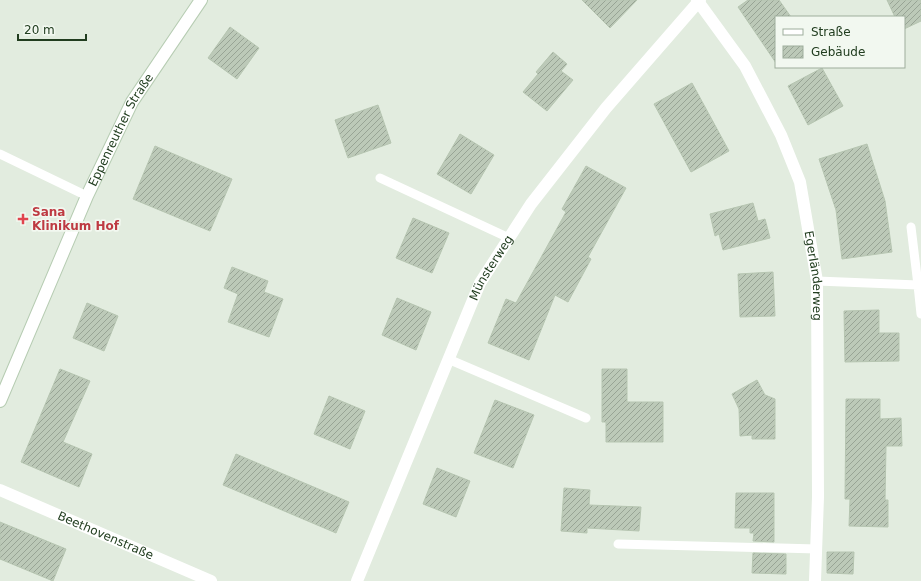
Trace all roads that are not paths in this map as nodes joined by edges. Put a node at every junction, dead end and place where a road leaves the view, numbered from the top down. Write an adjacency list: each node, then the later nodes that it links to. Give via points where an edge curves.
1 (201, 0): 5 (street, Eppenreuther Straße, via 132,102)
2 (699, 1): 7 (street, Münsterweg, via 606,108 531,204); 8 (street, Egerländerweg, via 744,66 781,135 800,182)
3 (0, 154): 5 (lane)
4 (380, 178): 7 (lane)
5 (87, 196): 12 (street, Eppenreuther Straße)
6 (911, 227): 9 (lane)
7 (509, 238): 11 (street, Münsterweg, via 480,283)
8 (817, 281): 9 (lane); 16 (street, Egerländerweg)
9 (918, 285): 10 (lane)
10 (921, 314)
11 (448, 359): 13 (lane); 18 (street, Münsterweg)
12 (0, 401)
13 (586, 418)
14 (0, 490): 17 (street, Beethovenstraße)
15 (618, 544): 16 (lane)
16 (817, 549): 19 (street, Egerländerweg)
17 (212, 581)
18 (357, 581)
19 (815, 581)

